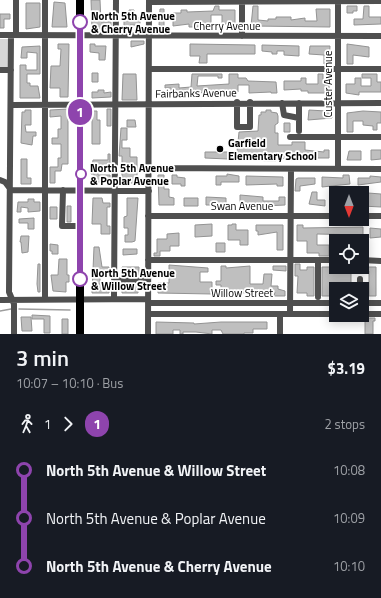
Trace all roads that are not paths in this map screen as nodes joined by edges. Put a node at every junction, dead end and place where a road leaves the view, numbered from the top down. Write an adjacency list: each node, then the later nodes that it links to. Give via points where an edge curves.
1 (16, 0): 10 (street)
2 (45, 0): 11 (street)
3 (80, 0): 12 (main road)
4 (116, 0): 13 (street)
5 (149, 1): 6 (street); 14 (street)
6 (242, 1): 7 (street); 15 (street)
7 (338, 1): 8 (street); 16 (street, Custer Avenue)
8 (381, 1)
9 (0, 35): 10 (street, Cherry Avenue)
10 (13, 35): 11 (street, Cherry Avenue); 22 (street)
11 (46, 35): 12 (street, Cherry Avenue); 33 (street)
12 (80, 35): 13 (street, Cherry Avenue); 29 (main road)
13 (116, 35): 14 (street, Cherry Avenue); 30 (street)
14 (149, 35): 15 (street, Cherry Avenue); 18 (street)
15 (242, 36): 16 (street, Cherry Avenue)
16 (338, 36): 17 (street, Cherry Avenue); 19 (street, Custer Avenue)
17 (381, 36)
18 (149, 69): 19 (street); 31 (street)
19 (338, 69): 20 (street); 27 (street, Custer Avenue)
20 (381, 69)
21 (0, 70): 22 (street)
22 (11, 70): 32 (street)
23 (237, 102): 24 (street, Fairbanks Avenue); 24 (street, via 237,127 250,127); 31 (street, Fairbanks Avenue)
24 (250, 102): 25 (street, Fairbanks Avenue)
25 (282, 103): 26 (street, Fairbanks Avenue); 34 (street, via 284,115)
26 (299, 103): 27 (street, Fairbanks Avenue); 34 (street)
27 (338, 103): 28 (street, Fairbanks Avenue); 37 (street, Custer Avenue)
28 (381, 103)
29 (80, 104): 30 (street, Fairbanks Avenue); 33 (street, Fairbanks Avenue); 47 (main road)
30 (114, 104): 31 (street, Fairbanks Avenue); 48 (street)
31 (148, 104): 39 (street)
32 (11, 105): 33 (street, Fairbanks Avenue); 44 (street)
33 (45, 105): 45 (street)
34 (299, 118): 35 (street)
35 (299, 131)
36 (290, 137): 37 (street)
37 (338, 137): 38 (street); 41 (street, Custer Avenue)
38 (381, 137)
39 (148, 168): 40 (street); 49 (street)
40 (291, 169): 41 (street); 51 (street)
41 (338, 169): 42 (street)
42 (381, 169)
43 (0, 180): 44 (street)
44 (11, 190): 45 (street); 68 (street, via 9,292)
45 (46, 190): 46 (street); 69 (street)
46 (63, 190): 47 (street); 55 (street, via 62,226)
47 (81, 190): 48 (street); 55 (main road)
48 (114, 190): 49 (street); 62 (street)
49 (149, 191): 50 (street)
50 (148, 216): 51 (street, Swan Avenue); 56 (street)
51 (291, 216): 52 (street, Swan Avenue); 57 (street)
52 (329, 216)
53 (369, 216): 54 (street)
54 (381, 216)
55 (80, 226): 65 (main road)
56 (148, 260): 57 (street); 63 (street)
57 (290, 260): 58 (street); 72 (street)
58 (318, 260): 59 (street); 64 (street)
59 (329, 260)
60 (369, 260): 61 (street)
61 (381, 260)
62 (114, 280): 63 (street); 66 (street)
63 (148, 280): 70 (street)
64 (318, 297)
65 (80, 299): 66 (street, Willow Street); 69 (street, Willow Street); 84 (main road)
66 (114, 299): 70 (street, Willow Street)
67 (0, 300): 68 (street, Willow Street)
68 (12, 300): 69 (street, Willow Street); 83 (street)
69 (46, 300)
70 (148, 301): 71 (street, Willow Street); 76 (street)
71 (219, 303): 72 (street, Willow Street); 77 (street)
72 (290, 303): 73 (street, Willow Street); 79 (street)
73 (329, 303)
74 (369, 303): 75 (street)
75 (381, 303)
76 (149, 314): 77 (street, Willow Street); 85 (street)
77 (219, 314): 78 (street, Willow Street)
78 (280, 314): 79 (street, Willow Street); 86 (street)
79 (290, 314): 80 (street, Willow Street)
80 (329, 314)
81 (369, 314): 82 (street)
82 (381, 314)
83 (14, 334)
84 (80, 334)
85 (148, 334)
86 (280, 334)

